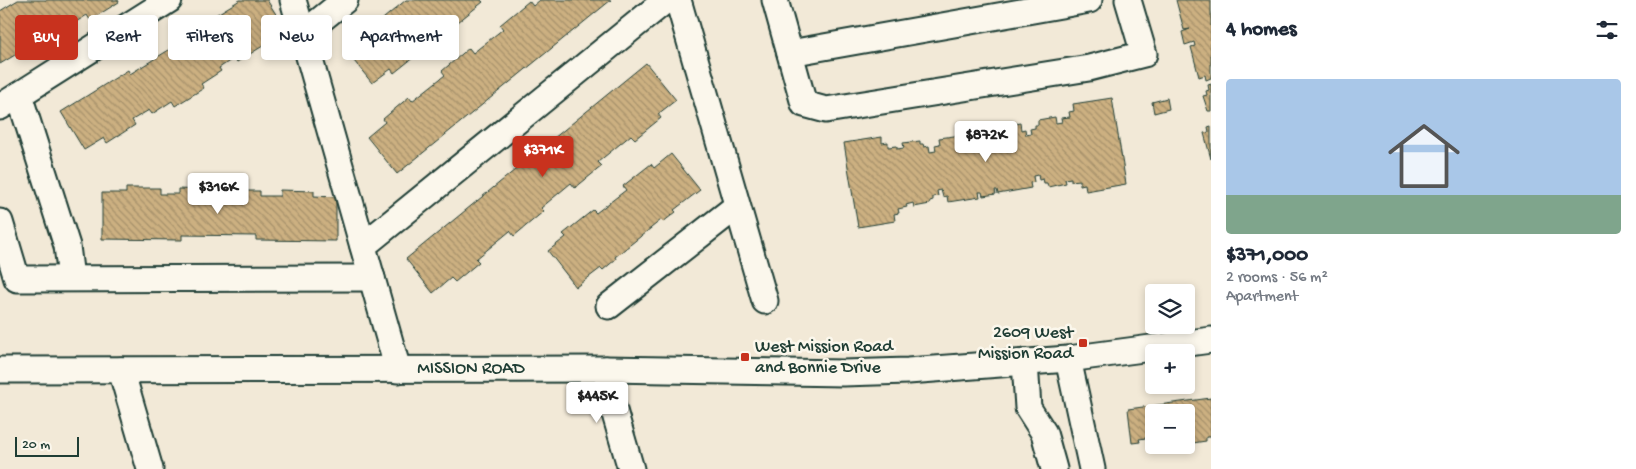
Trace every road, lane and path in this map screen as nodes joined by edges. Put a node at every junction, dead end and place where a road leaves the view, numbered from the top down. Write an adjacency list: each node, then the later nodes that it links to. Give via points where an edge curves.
1 (170, 0): 13 (street)
2 (293, 0): 9 (street)
3 (345, 0): 10 (street)
4 (666, 0): 16 (street)
5 (678, 0): 14 (street)
6 (774, 0): 11 (street)
7 (1089, 0): 11 (street)
8 (1128, 0): 11 (street, via 1144,54 1089,68 836,109 826,110 804,104)
9 (297, 15)
10 (326, 15)
11 (790, 53)
12 (310, 60): 16 (street)
13 (9, 101): 17 (street, via 66,246)
14 (737, 206): 19 (street); 20 (street)
15 (0, 222): 17 (street, via 16,278)
16 (363, 246): 18 (street)
17 (71, 278): 18 (street)
18 (372, 278): 27 (street)
19 (765, 301)
20 (609, 306)
21 (1211, 340): 22 (street, MISSION ROAD)
22 (1068, 358): 23 (street, MISSION ROAD); 31 (street)
23 (1025, 362): 24 (street, MISSION ROAD, via 853,372); 30 (street, via 1028,408 1044,433)
24 (606, 369): 27 (street, MISSION ROAD); 29 (street, via 610,397)
25 (0, 370): 26 (street, MISSION ROAD)
26 (121, 370): 27 (street, MISSION ROAD); 28 (street)
27 (398, 370)
28 (150, 469)
29 (631, 469)
30 (1054, 469)
31 (1092, 469)

